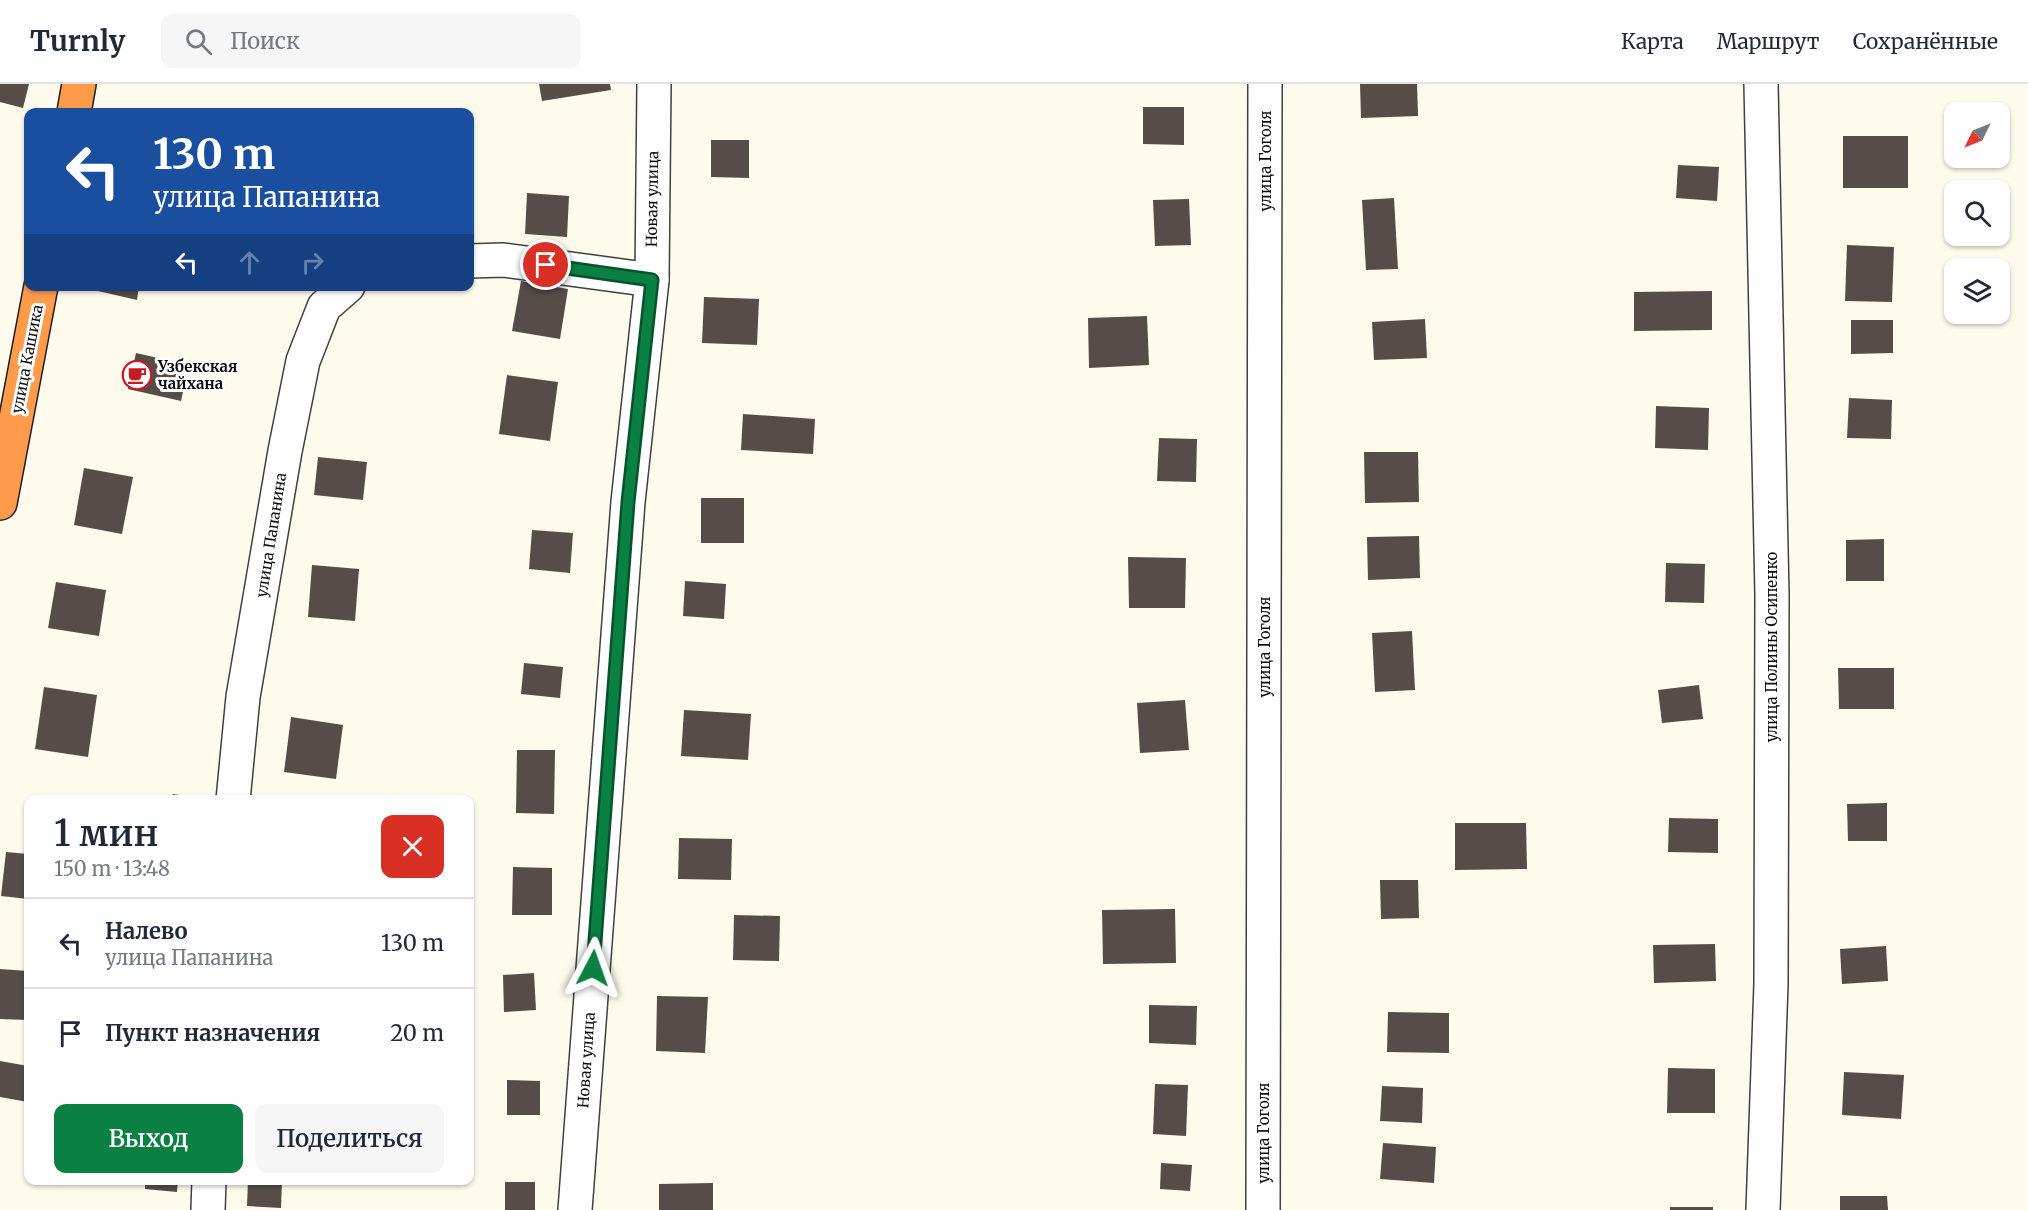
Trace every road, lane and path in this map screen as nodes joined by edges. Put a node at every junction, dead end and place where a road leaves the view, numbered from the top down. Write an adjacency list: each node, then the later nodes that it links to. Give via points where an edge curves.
1 (79, 84): 5 (highway)
2 (654, 84): 7 (street, Новая улица)
3 (1265, 84): 15 (street, улица Гоголя)
4 (1761, 84): 16 (street, улица Полины Осипенко, via 1772,595 1771,984)
5 (75, 108)
6 (474, 261): 7 (street, via 503,260)
7 (652, 280): 14 (street, Новая улица, via 628,502)
8 (40, 291): 10 (highway, улица Кашика)
9 (342, 291): 11 (street, улица Папанина, via 324,307 303,360 243,698)
10 (0, 503)
11 (233, 795)
12 (210, 1185): 13 (street)
13 (208, 1210)
14 (575, 1210)
15 (1263, 1210)
16 (1764, 1210)

